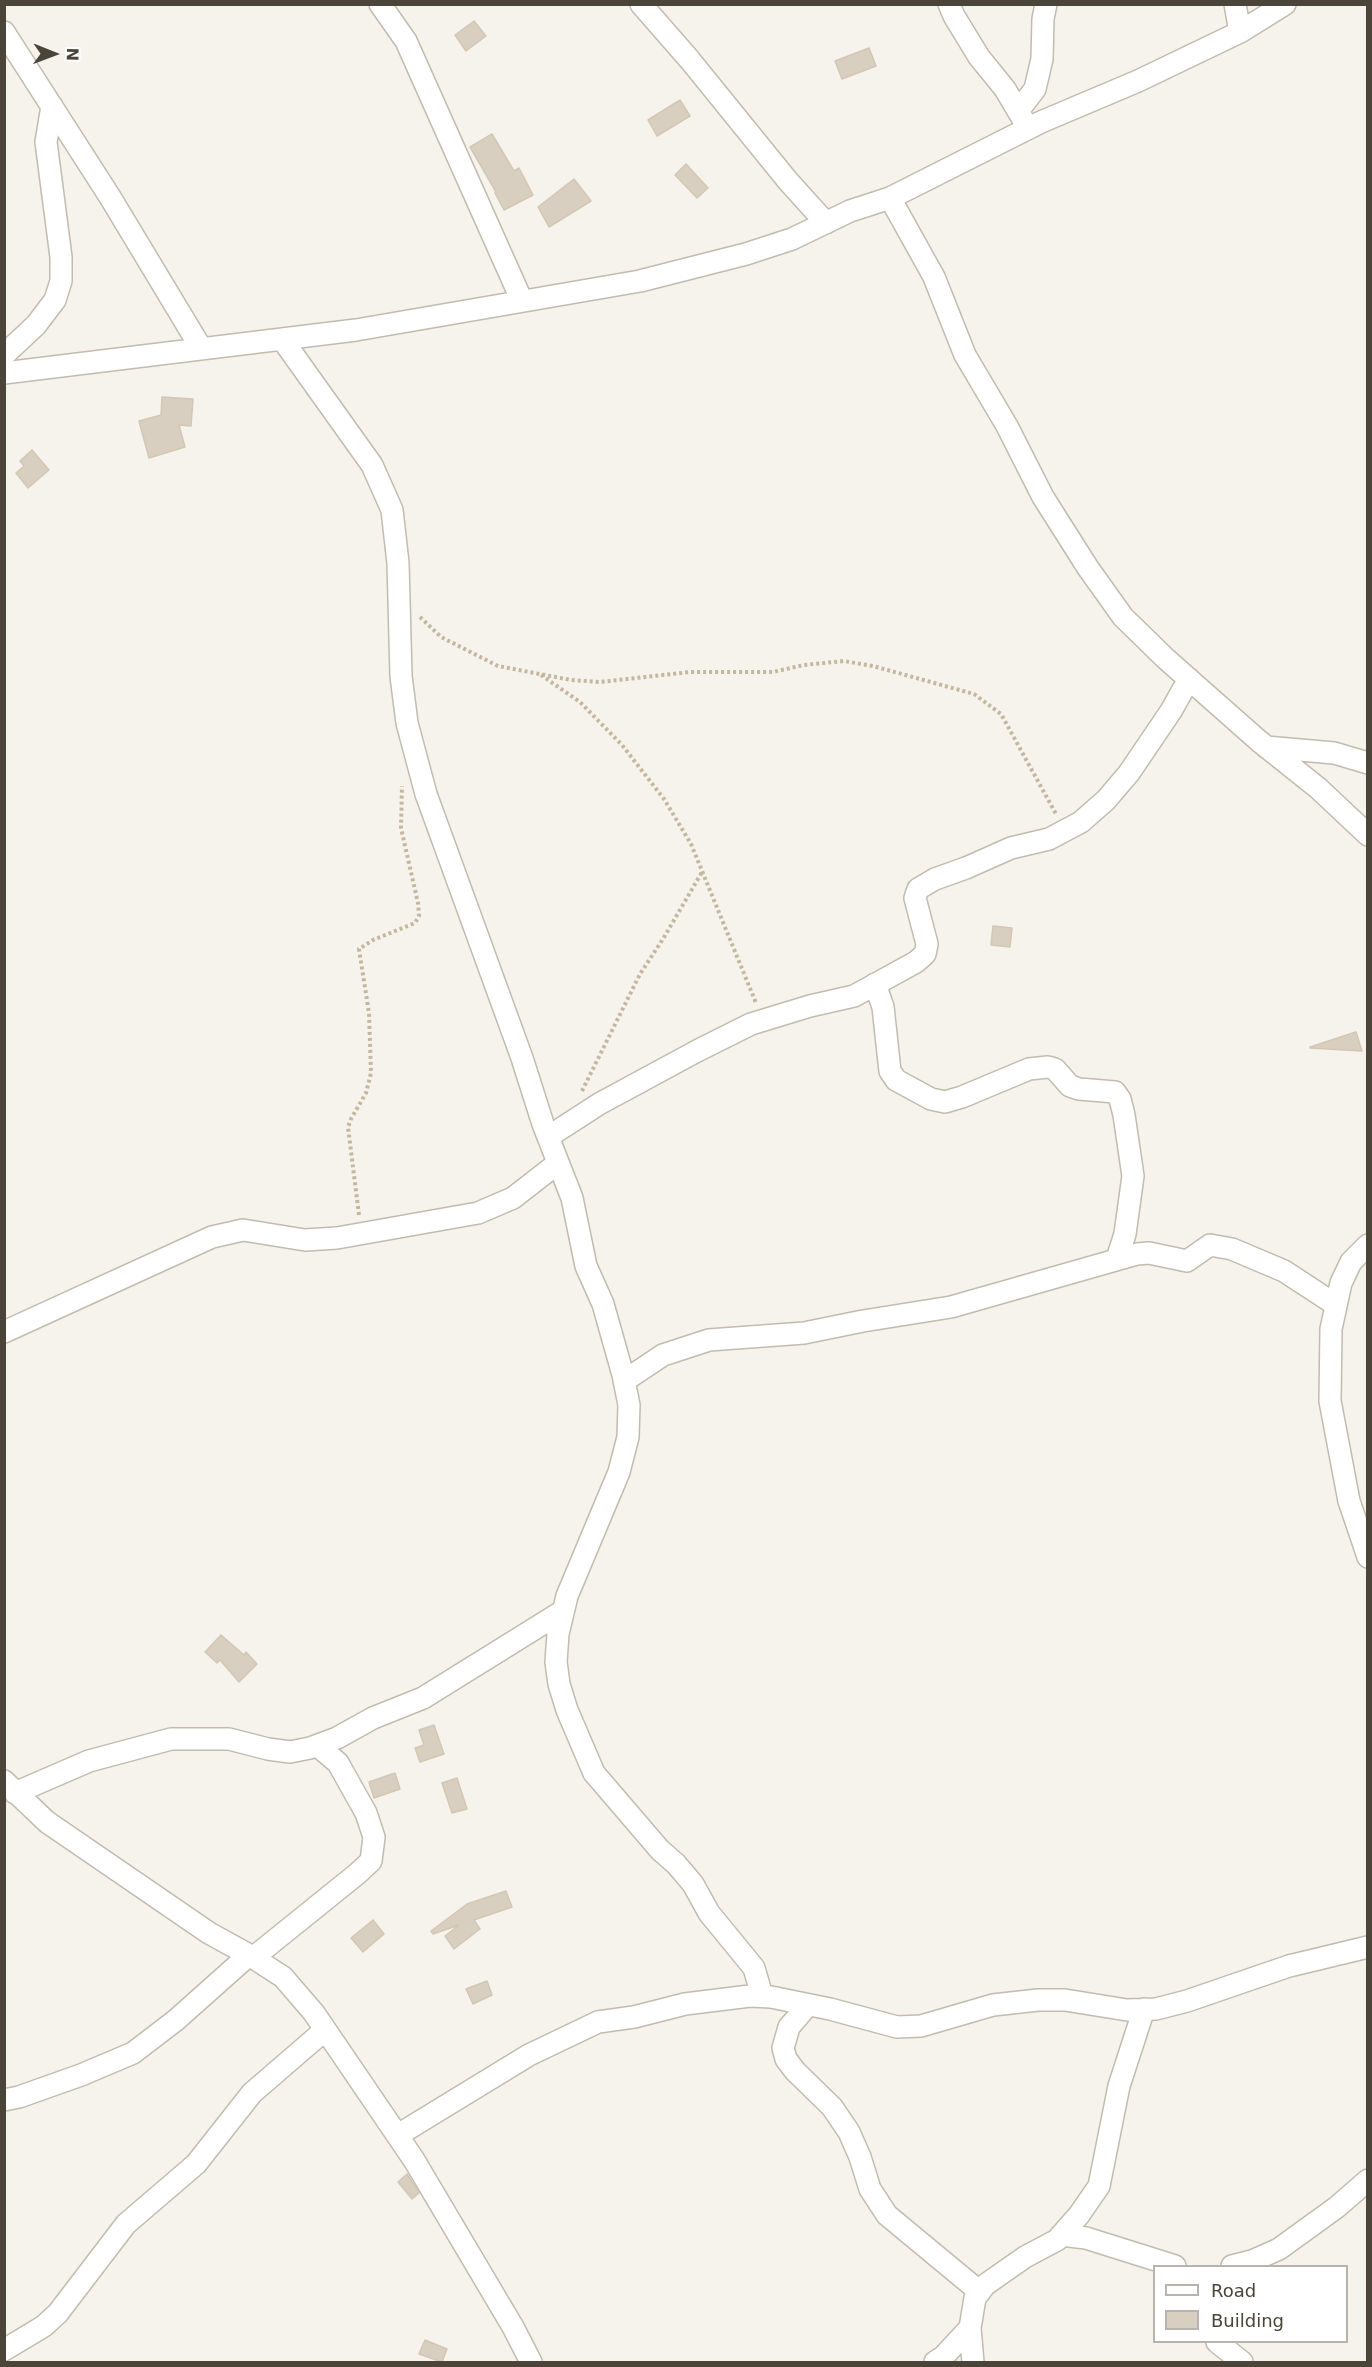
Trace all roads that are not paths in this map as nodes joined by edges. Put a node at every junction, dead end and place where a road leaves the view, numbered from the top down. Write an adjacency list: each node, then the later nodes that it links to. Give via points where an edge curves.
1 (380, 4): 13 (street, via 406,41)
2 (641, 4): 12 (street)
3 (949, 4): 10 (street, via 979,57)
4 (1047, 4): 10 (street, via 1042,59)
5 (1235, 4): 8 (street)
6 (1285, 4): 8 (street)
7 (4, 32): 9 (street)
8 (1240, 32): 10 (street, via 1138,81)
9 (52, 106): 15 (street); 16 (street, via 46,142 61,281 55,300 36,325)
10 (1023, 120): 11 (street)
11 (890, 198): 12 (street); 18 (street, via 934,277 965,355 1048,506 1123,617)
12 (826, 223): 13 (street, via 792,239 735,257 640,281)
13 (522, 301): 14 (street)
14 (282, 339): 15 (street); 23 (street, via 372,465 392,510 407,723 426,794)
15 (201, 348): 17 (street)
16 (4, 355)
17 (4, 373)
18 (1190, 679): 19 (street); 22 (street, via 1130,773 1081,822 1049,839 1011,848 918,889 915,898 925,931 925,954)
19 (1266, 747): 20 (street, via 1334,753); 21 (street)
20 (1368, 763)
21 (1368, 835)
22 (875, 984): 23 (street, via 854,996 751,1024 599,1104); 26 (street, via 883,1007 890,1071 896,1080 931,1099 945,1102 1029,1069 1048,1067 1055,1068 1070,1086 1078,1089 1115,1092 1124,1115 1133,1176 1125,1234)
23 (548, 1137): 24 (street)
24 (558, 1163): 28 (street, via 513,1198 478,1213 337,1238 305,1240 243,1230 213,1237); 29 (street, via 572,1198 586,1266 603,1304)
25 (1368, 1245): 27 (street, via 1351,1262)
26 (1117, 1259): 27 (street, via 1144,1252 1186,1261 1210,1245 1221,1245 1284,1271); 29 (street, via 951,1307 804,1333 710,1340 663,1355)
27 (1336, 1305): 30 (street, via 1331,1329 1330,1401 1349,1501)
28 (4, 1332)
29 (624, 1381): 31 (street, via 629,1405 628,1437 619,1472)
30 (1368, 1557)
31 (563, 1611): 32 (street, via 423,1698); 36 (street, via 556,1662 559,1684 585,1756 594,1773 693,1884 709,1913 744,1953 754,1968)
32 (318, 1746): 33 (street, via 290,1752 229,1739 171,1739); 35 (street, via 338,1763 366,1813 374,1837 371,1861)
33 (7, 1784): 35 (street, via 47,1822 209,1933)
34 (1368, 1947): 38 (street, via 1289,1966 1187,2001)
35 (251, 1956): 39 (street, via 283,1977); 40 (street, via 133,2053)
36 (762, 1996): 37 (street); 41 (street, via 717,1998 598,2022 529,2055)
37 (808, 2005): 38 (street, via 897,2027 921,2026 993,2005 1038,2000); 46 (street, via 786,2032 786,2059 832,2107 849,2132 870,2189 886,2216)
38 (1144, 2009): 43 (street, via 1119,2086 1099,2186)
39 (325, 2030): 41 (street); 49 (street, via 252,2093 196,2164 126,2224 58,2313)
40 (4, 2100)
41 (398, 2135): 50 (street)
42 (1368, 2180): 45 (street, via 1279,2248)
43 (1062, 2235): 44 (street, via 1086,2238); 46 (street, via 984,2285)
44 (1168, 2265)
45 (1236, 2265)
46 (980, 2292): 47 (street, via 975,2298)
47 (970, 2328): 51 (street); 52 (street)
48 (1218, 2343): 53 (street)
49 (4, 2350)
50 (531, 2362)
51 (935, 2362)
52 (973, 2362)
53 (1242, 2362)

